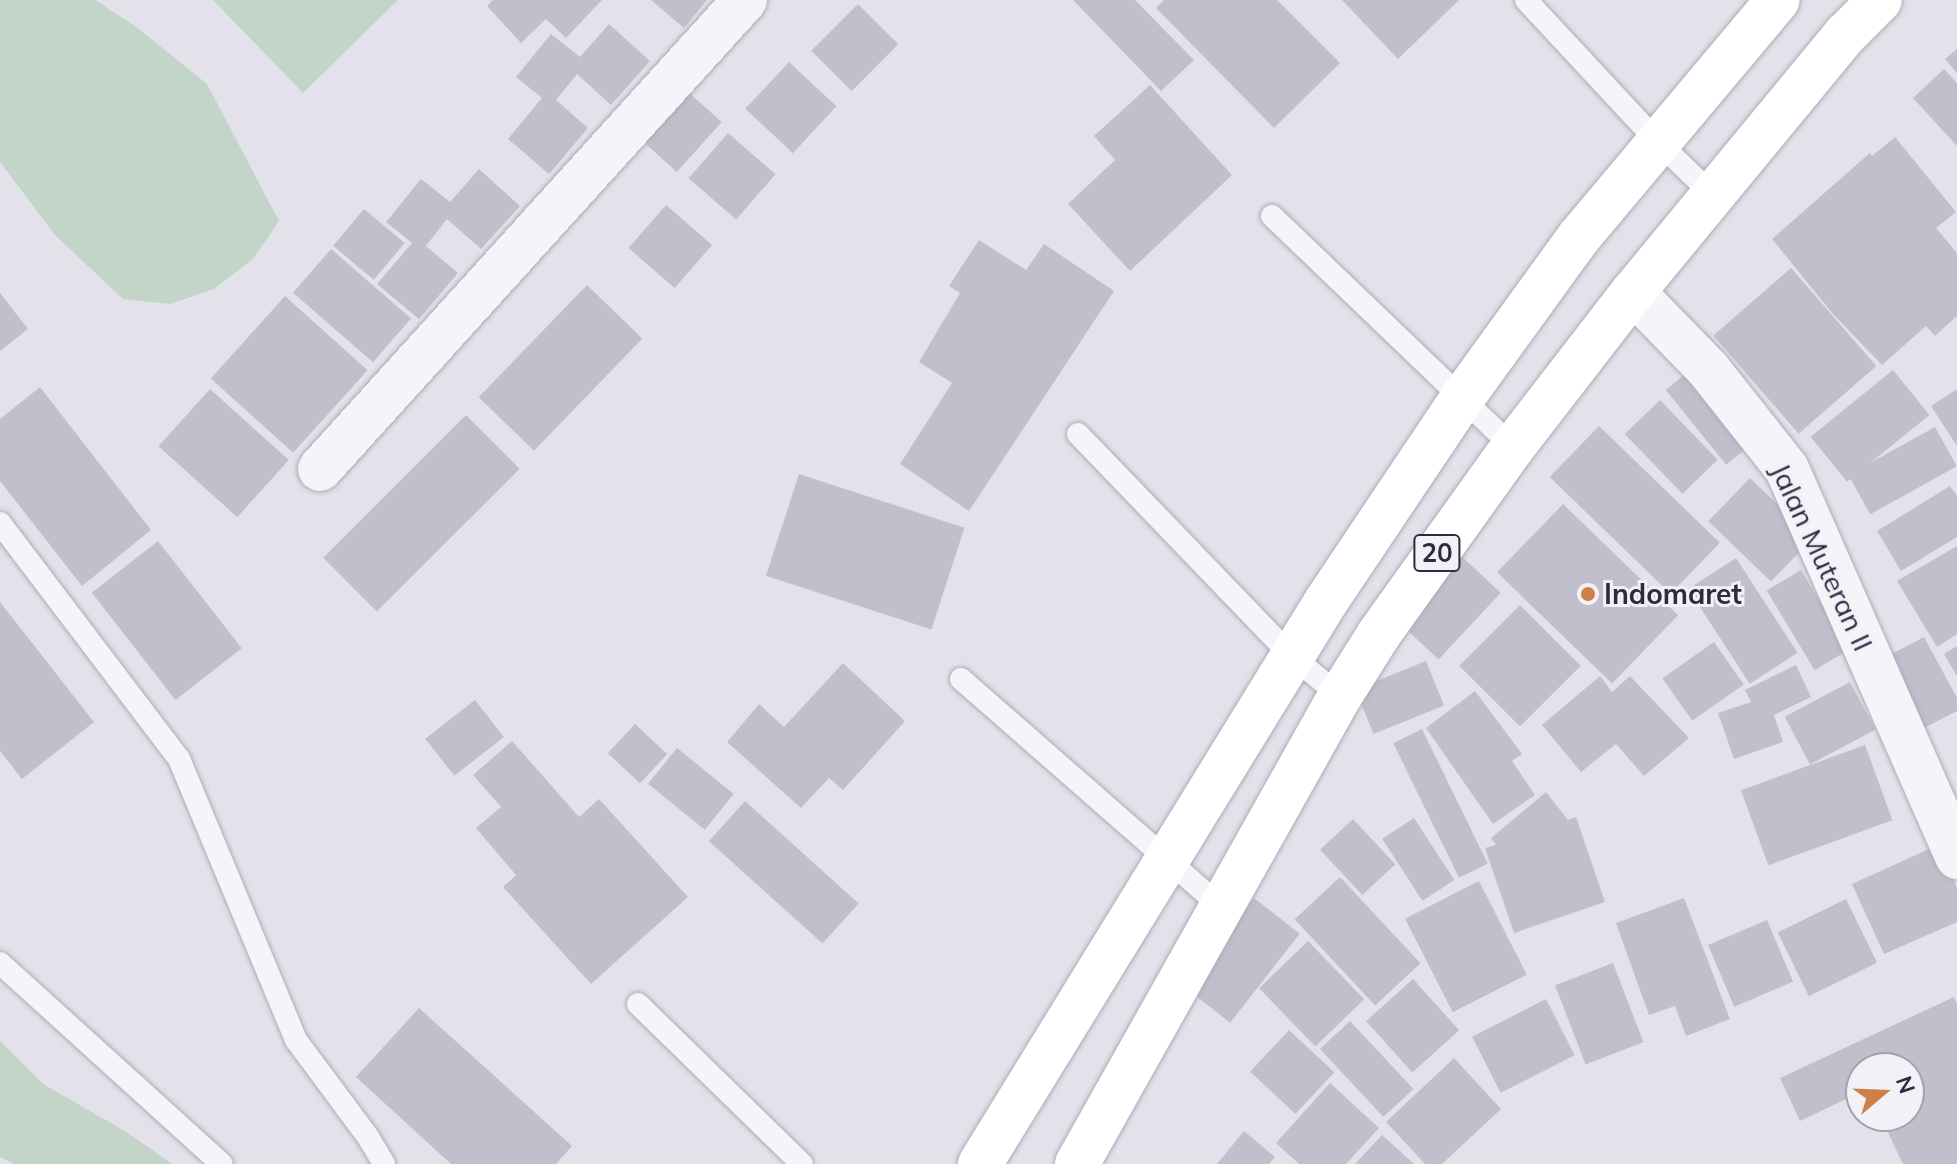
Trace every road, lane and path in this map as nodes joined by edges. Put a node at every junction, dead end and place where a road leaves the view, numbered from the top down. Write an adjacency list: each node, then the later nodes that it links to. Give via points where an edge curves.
1 (745, 0): 12 (street)
2 (1526, 0): 5 (lane)
3 (1778, 0): 5 (highway, 20)
4 (1880, 0): 6 (highway, 20)
5 (1657, 141): 6 (lane); 9 (highway, 20, via 1579,237)
6 (1713, 195): 8 (highway, 20)
7 (1272, 216): 9 (lane)
8 (1633, 292): 11 (highway, 20); 17 (street, Jalan Muteran II, via 1708,369 1787,469)
9 (1463, 397): 11 (lane); 14 (highway, 20)
10 (1078, 434): 14 (lane)
11 (1513, 447): 16 (highway, 20)
12 (320, 469)
13 (0, 523): 23 (lane, via 179,759 296,1040)
14 (1292, 656): 16 (lane); 18 (highway, 20)
15 (961, 679): 18 (lane)
16 (1340, 696): 19 (highway, 20)
17 (1957, 857)
18 (1167, 862): 19 (lane); 25 (highway, 20)
19 (1221, 907): 26 (highway, 20)
20 (0, 963): 22 (lane)
21 (638, 1004): 24 (lane)
22 (222, 1164)
23 (384, 1164)
24 (802, 1164)
25 (980, 1164)
26 (1077, 1164)

